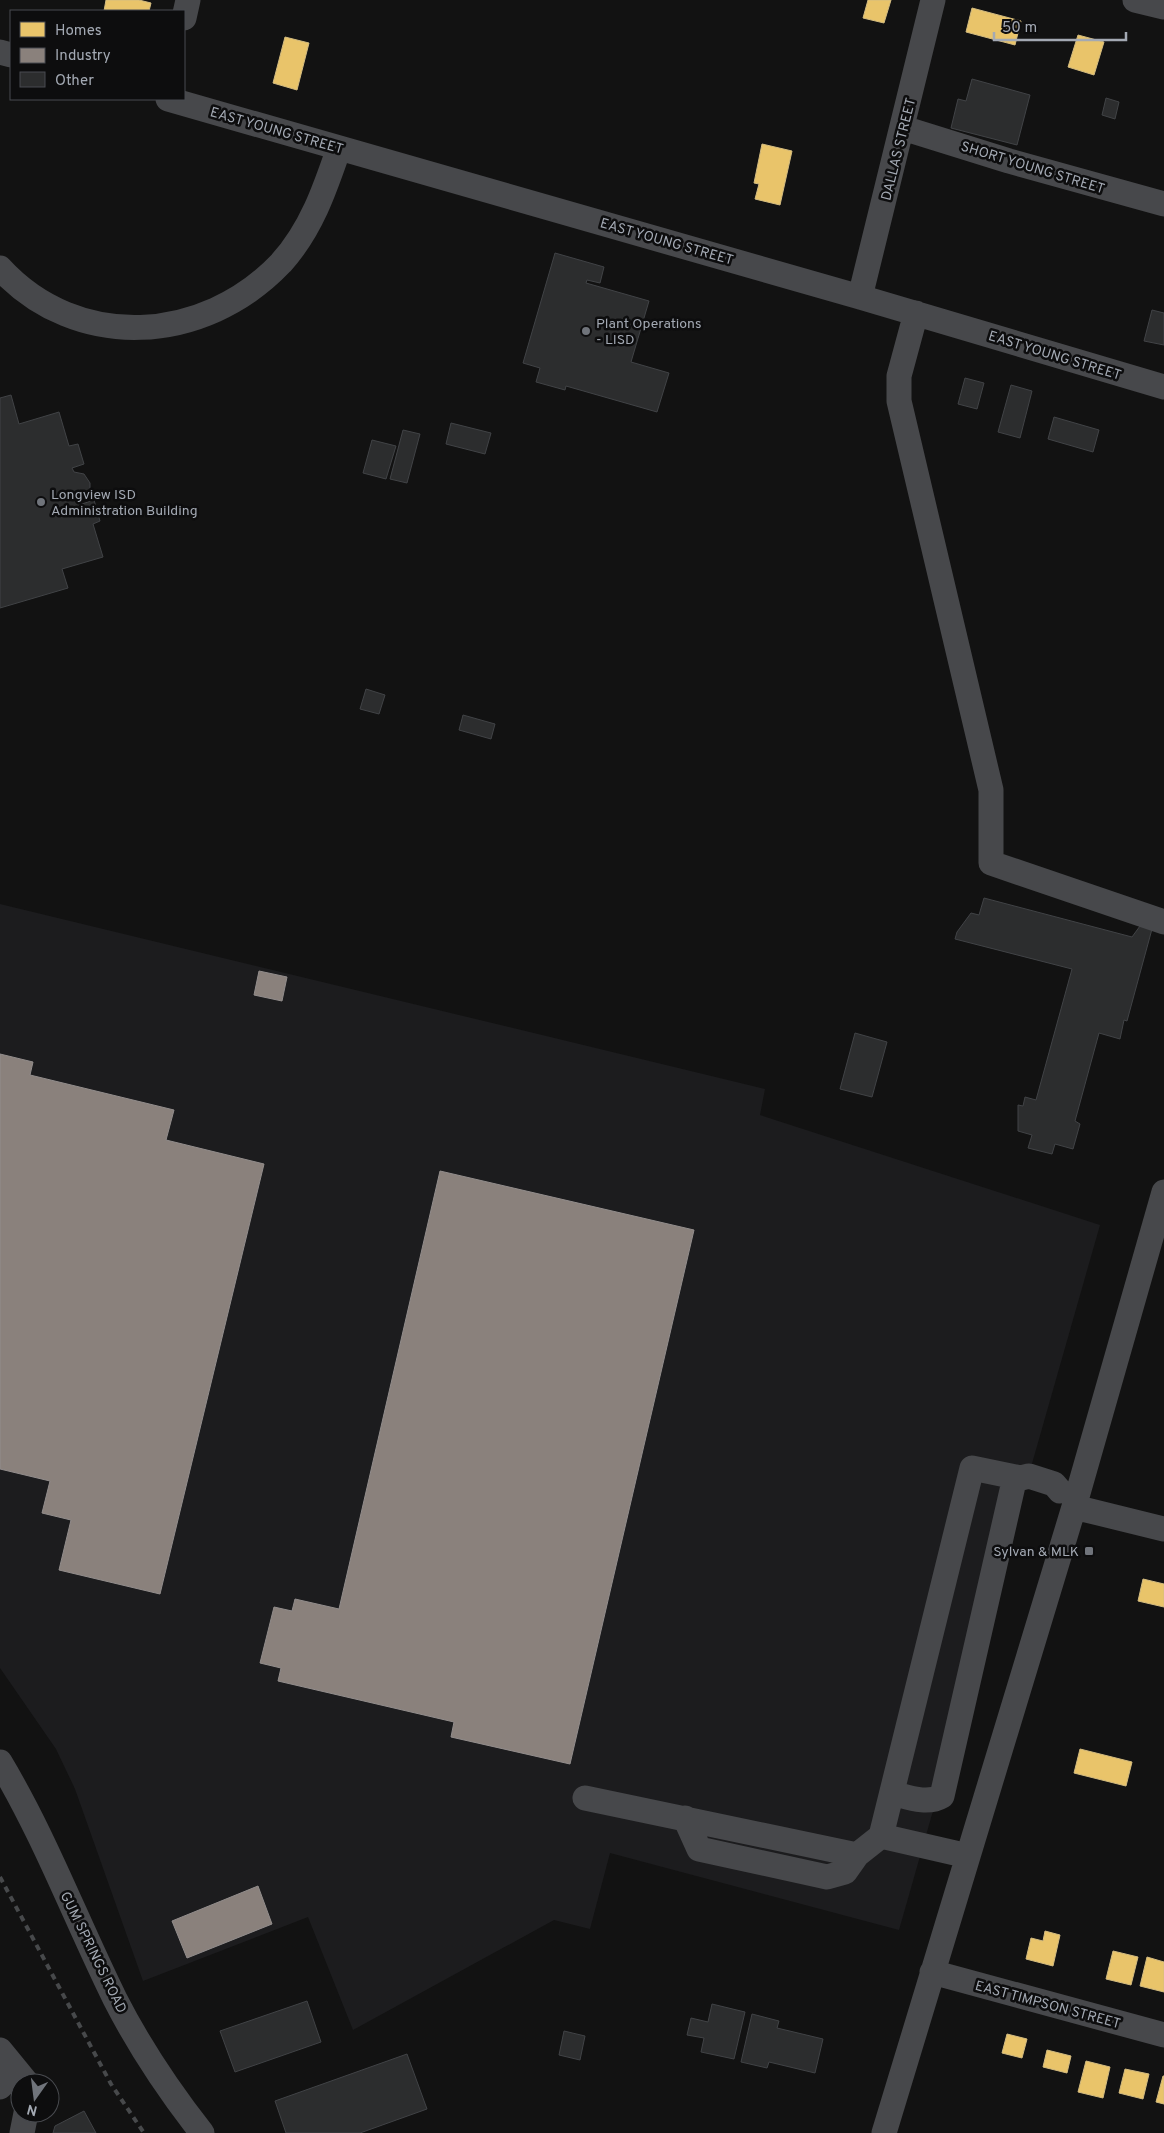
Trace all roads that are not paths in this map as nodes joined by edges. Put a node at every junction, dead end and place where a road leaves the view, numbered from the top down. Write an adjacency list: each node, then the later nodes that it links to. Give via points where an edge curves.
1 (188, 0): 5 (street)
2 (933, 0): 7 (street, DALLAS STREET)
3 (1134, 0): 4 (street)
4 (1164, 8)
5 (185, 14)
6 (171, 100): 8 (street, EAST YOUNG STREET)
7 (903, 128): 9 (street, SHORT YOUNG STREET); 11 (street, DALLAS STREET)
8 (339, 148): 10 (street, via 312,217 281,262 237,299 189,320 156,327 91,322 43,305); 11 (street, EAST YOUNG STREET)
9 (1164, 204)
10 (0, 268)
11 (860, 297): 12 (street, EAST YOUNG STREET)
12 (916, 313): 13 (street, EAST YOUNG STREET); 14 (street, via 899,376 899,401 991,790 991,863)
13 (1164, 387)
14 (1164, 922)
15 (1164, 1192): 17 (street)
16 (1018, 1478): 17 (street, via 1028,1486); 20 (street, via 942,1796 925,1801); 20 (street, via 972,1468)
17 (1070, 1498): 18 (street); 23 (street)
18 (1164, 1529)
19 (0, 1762): 28 (street, GUM SPRINGS ROAD, via 39,1836 115,2000 166,2083)
20 (892, 1793): 22 (street)
21 (585, 1798): 22 (street, via 857,1855)
22 (881, 1836): 23 (street)
23 (968, 1856): 24 (street)
24 (932, 1972): 25 (street, EAST TIMPSON STREET); 29 (street)
25 (1164, 2035)
26 (0, 2050): 27 (street)
27 (12, 2073)
28 (202, 2133)
29 (884, 2133)

